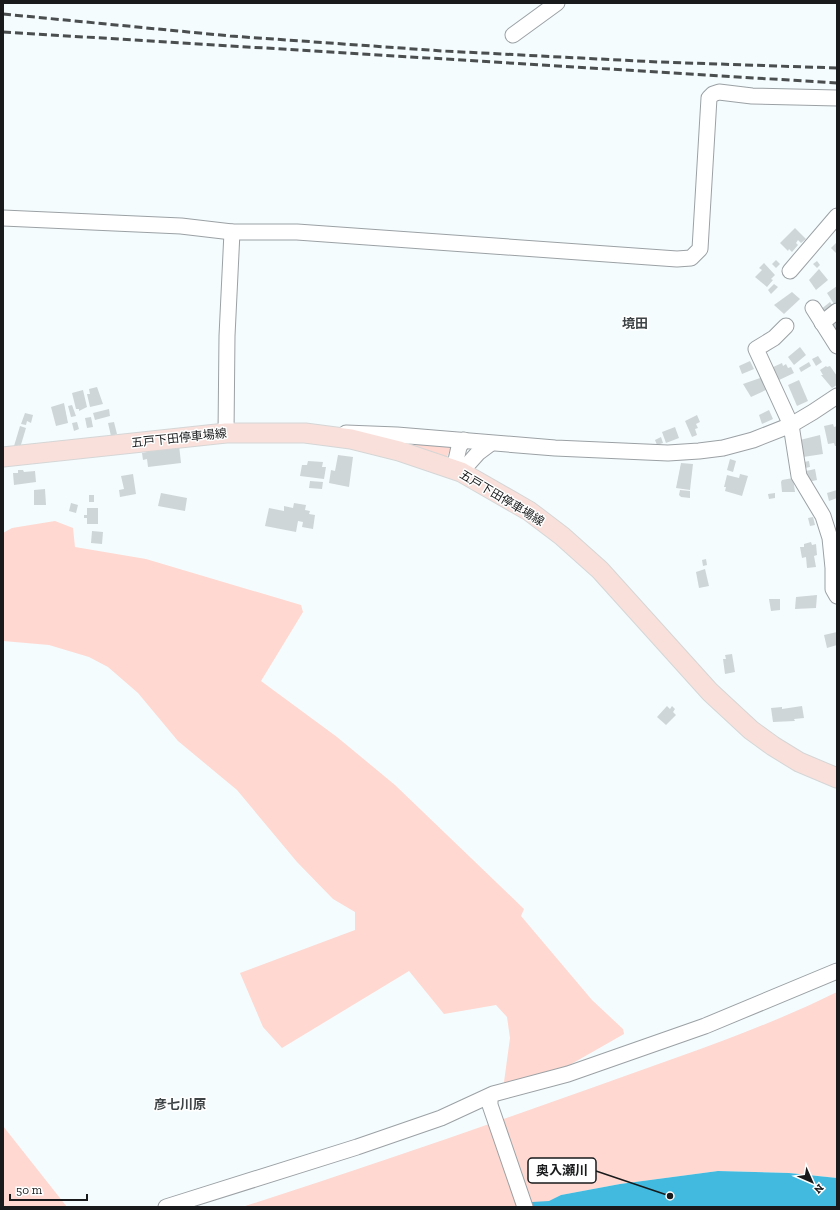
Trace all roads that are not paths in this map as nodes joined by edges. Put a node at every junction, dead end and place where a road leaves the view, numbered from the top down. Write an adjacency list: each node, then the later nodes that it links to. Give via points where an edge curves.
1 (557, 3): 2 (street)
2 (514, 35)
3 (837, 98): 6 (street, via 752,96 719,92 709,98 700,249 691,258 296,232)
4 (837, 216): 7 (street)
5 (3, 218): 6 (street, via 181,226)
6 (232, 232): 15 (street)
7 (790, 271)
8 (813, 308): 10 (street)
9 (837, 311): 10 (street)
10 (822, 323): 12 (street)
11 (786, 326): 14 (street, via 774,338 756,349)
12 (837, 346)
13 (837, 396): 14 (street)
14 (791, 424): 18 (street, via 753,440 723,448 691,452 660,453); 21 (street, via 799,476 822,516 830,538 833,589)
15 (226, 433): 16 (main road, 五戸下田停車場線, via 305,433); 19 (main road, 五戸下田停車場線)
16 (330, 436): 17 (street, via 352,432); 20 (main road, 五戸下田停車場線, via 399,451)
17 (464, 440): 18 (street); 20 (street, via 459,447)
18 (490, 444): 20 (street)
19 (3, 457)
20 (458, 471): 22 (main road, 五戸下田停車場線, via 529,511 562,536 600,570 710,692 751,730 799,762)
21 (837, 596)
22 (837, 778)
23 (837, 971): 24 (street, via 705,1026)
24 (490, 1101): 25 (street); 26 (street)
25 (166, 1207)
26 (525, 1207)

